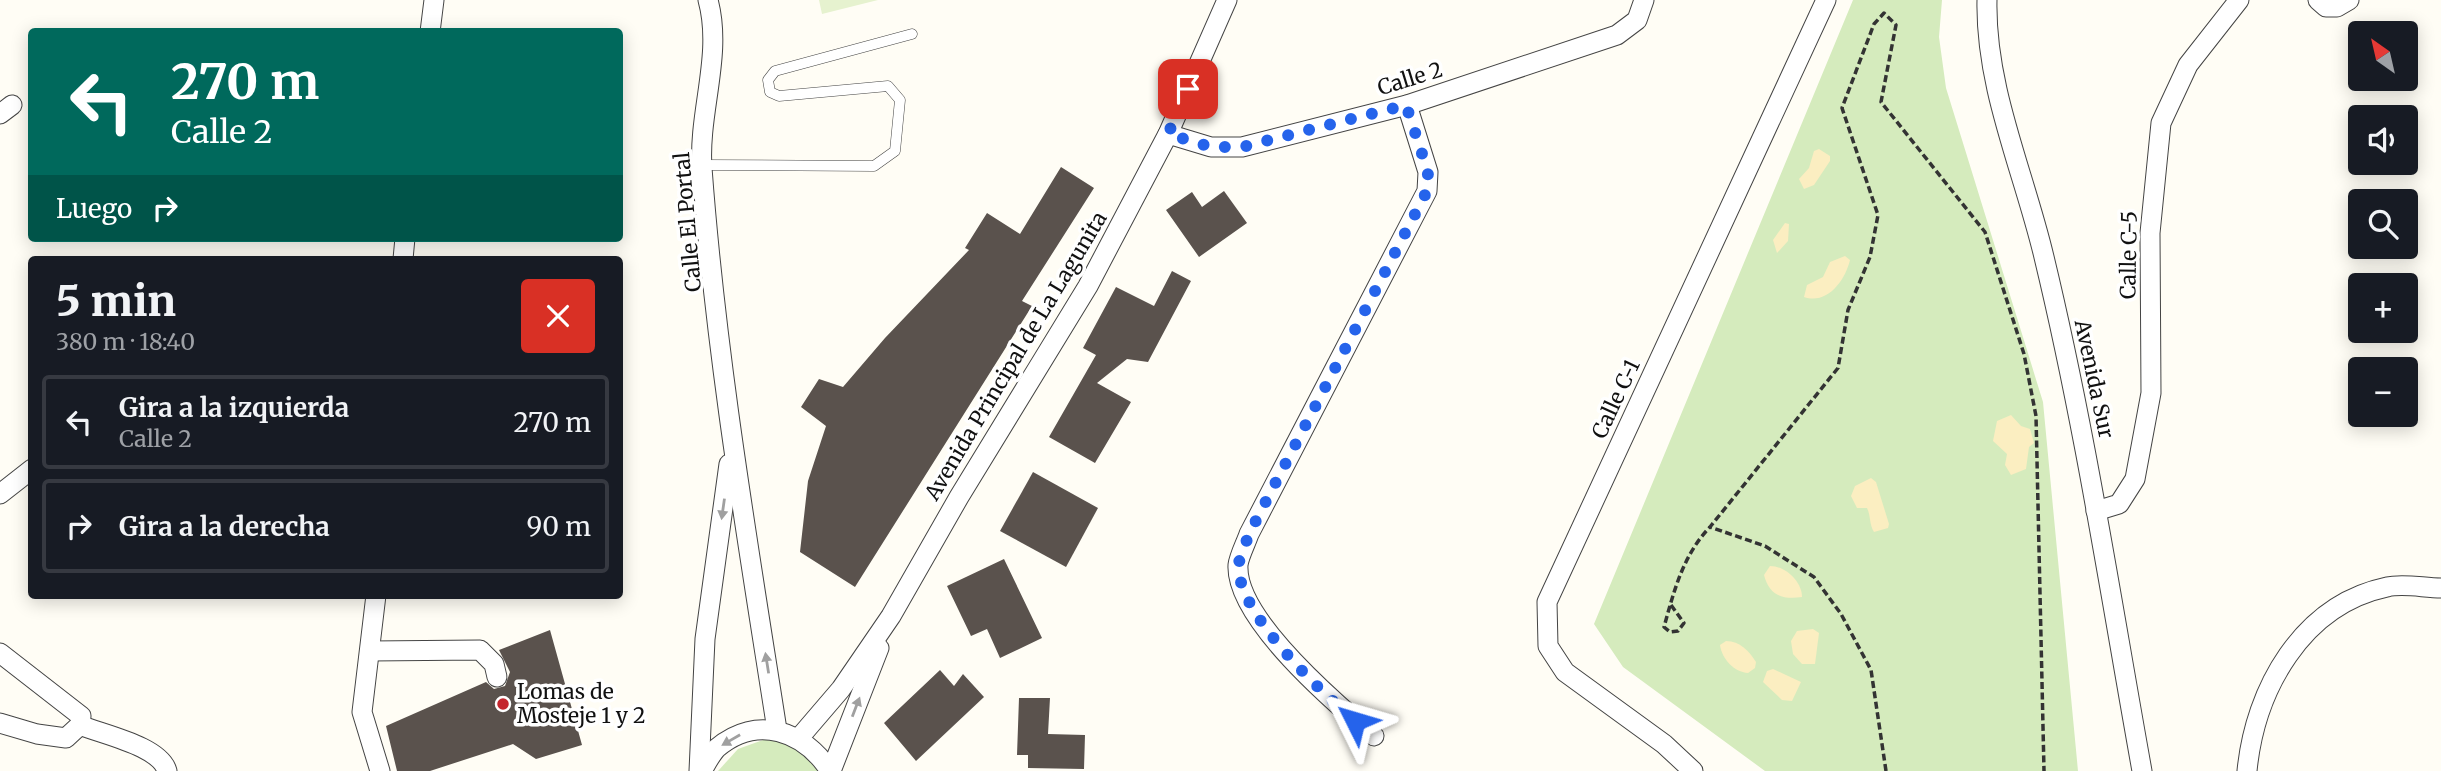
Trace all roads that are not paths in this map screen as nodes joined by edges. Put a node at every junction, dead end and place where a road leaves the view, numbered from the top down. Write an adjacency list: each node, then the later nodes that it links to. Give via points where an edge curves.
1 (434, 0): 10 (street)
2 (708, 0): 14 (street, Calle El Portal, via 714,24)
3 (1227, 0): 13 (street, Avenida Principal de La Lagunita)
4 (1644, 0): 12 (street, Calle 2, via 1637,20 1617,35)
5 (1826, 0): 34 (street, Calle C-1, via 1547,602 1548,646 1565,672 1664,744)
6 (1987, 0): 18 (street, Avenida Sur, via 1989,58 2044,255)
7 (2239, 0): 18 (street, Calle C-5, via 2188,65 2161,122 2150,233 2151,393 2135,479 2119,504)
8 (2318, 0): 9 (street, via 2326,7)
9 (2349, 0)
10 (430, 28)
11 (912, 34): 14 (lane, via 775,71 768,80 770,92 779,96 888,86 900,100 895,151 887,159 860,168)
12 (1406, 105): 13 (street, Calle 2, via 1242,147 1211,147); 28 (street, via 1428,172 1427,191 1249,534 1238,566 1249,607 1318,690)
13 (1168, 134): 21 (street, Avenida Principal de La Lagunita, via 1088,286)
14 (701, 165): 15 (street, Calle El Portal)
15 (733, 442): 27 (street, Calle El Portal, one-way to 15); 32 (street, Calle El Portal, one-way to 32, via 705,639)
16 (28, 472): 17 (street)
17 (0, 494)
18 (2096, 511): 35 (street, Avenida Sur)
19 (2441, 588): 36 (street, via 2390,586 2334,606 2312,626 2276,673 2261,709)
20 (376, 599): 22 (street)
21 (891, 617): 29 (street, Avenida Principal de La Lagunita, via 841,689); 33 (street, Avenida Principal de La Lagunita, one-way to 21)
22 (369, 651): 24 (street, via 480,650 494,664); 31 (street, via 362,712)
23 (0, 653): 26 (street, via 81,716)
24 (498, 677)
25 (0, 723): 26 (street, via 66,738)
26 (80, 725): 30 (street, via 141,746 156,754)
27 (777, 730): 29 (street, Avenida Principal de La Lagunita); 32 (street, Avenida Principal de La Lagunita, one-way to 32, via 745,732 716,749)
28 (1374, 736)
29 (799, 738): 33 (street, Avenida Principal de La Lagunita, via 818,752)
30 (167, 771)
31 (380, 771)
32 (700, 771)
33 (831, 771)
34 (1693, 771)
35 (2141, 771)
36 (2247, 771)

